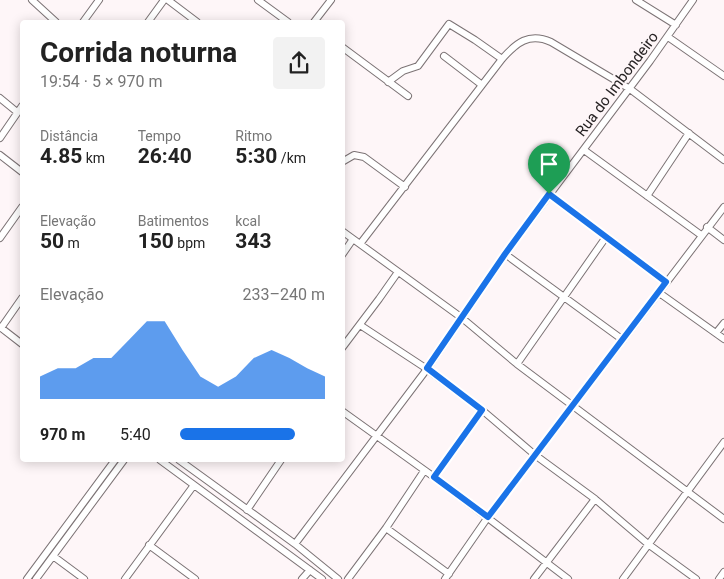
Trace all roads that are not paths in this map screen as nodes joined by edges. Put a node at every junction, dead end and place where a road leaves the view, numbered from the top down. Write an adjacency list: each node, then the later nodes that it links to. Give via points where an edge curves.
1 (32, 0): 8 (street)
2 (99, 0): 9 (street)
3 (166, 0): 10 (street); 11 (street)
4 (258, 0): 12 (street)
5 (331, 0): 13 (street)
6 (636, 0): 14 (street)
7 (693, 0): 14 (street, Rua do Imbondeiro)
8 (54, 20)
9 (84, 20)
10 (150, 20)
11 (194, 20)
12 (285, 20)
13 (316, 20)
14 (676, 24): 15 (street, Rua do Imbondeiro)
15 (668, 37): 19 (street); 22 (street, Rua do Imbondeiro)
16 (345, 49): 20 (street)
17 (444, 56): 21 (street)
18 (502, 59): 20 (street, via 449,24 418,66 403,70); 21 (street); 22 (street, via 522,40 546,40)
19 (724, 76)
20 (388, 82): 23 (street)
21 (482, 85): 34 (street)
22 (630, 89): 27 (street); 29 (street, Rua do Imbondeiro)
23 (408, 96)
24 (0, 98): 26 (street)
25 (20, 108): 26 (street)
26 (17, 112): 28 (street)
27 (690, 133): 32 (street); 36 (street)
28 (0, 138)
29 (584, 150): 35 (street, Rua do Imbondeiro); 36 (street)
30 (0, 155): 33 (street)
31 (345, 160): 34 (street, via 354,155 364,157)
32 (724, 160)
33 (20, 170)
34 (405, 187): 46 (street)
35 (549, 194): 42 (street); 48 (street, Rua do Imbondeiro)
36 (646, 196): 41 (street)
37 (724, 206): 39 (street)
38 (20, 210): 43 (street)
39 (707, 227): 41 (street); 45 (street)
40 (345, 233): 44 (street)
41 (701, 235): 50 (street)
42 (606, 236): 50 (street); 52 (street)
43 (0, 238)
44 (353, 240): 46 (street); 47 (street)
45 (724, 240)
46 (360, 244): 49 (street)
47 (345, 251)
48 (505, 254): 52 (street); 54 (street, Rua do Imbondeiro)
49 (398, 272): 54 (street); 56 (street)
50 (666, 282): 51 (street)
51 (658, 292): 58 (street); 59 (street)
52 (565, 296): 59 (street); 63 (street)
53 (20, 301): 57 (street)
54 (462, 318): 63 (street); 64 (street, Rua do Imbondeiro)
55 (724, 323): 58 (street)
56 (360, 325): 62 (street); 64 (street)
57 (0, 328): 61 (street)
58 (716, 333): 60 (street)
59 (623, 340): 65 (street)
60 (724, 340)
61 (20, 343)
62 (345, 344)
63 (517, 364): 65 (street)
64 (427, 368): 66 (street); 68 (street, Rua do Imbondeiro)
65 (574, 406): 70 (street); 79 (street)
66 (482, 410): 70 (street); 77 (street)
67 (345, 413): 68 (street)
68 (375, 435): 76 (street); 85 (street, Rua do Imbondeiro)
69 (724, 442): 79 (street)
70 (535, 455): 80 (street); 82 (street)
71 (113, 462): 93 (street)
72 (123, 462): 88 (street)
73 (163, 462): 78 (street)
74 (184, 462): 81 (street)
75 (280, 462): 81 (street)
76 (424, 471): 77 (street); 84 (street)
77 (434, 477): 82 (street)
78 (194, 486): 87 (street); 90 (street)
79 (688, 492): 83 (street); 86 (street)
80 (595, 499): 86 (street); 89 (street)
81 (247, 510): 85 (street)
82 (488, 517): 89 (street); 92 (street)
83 (724, 518)
84 (386, 528): 92 (street); 101 (street)
85 (294, 544): 100 (street)
86 (648, 544): 104 (street); 105 (street)
87 (149, 545): 96 (street); 97 (street)
88 (53, 556): 94 (street); 95 (street)
89 (546, 562): 102 (street); 103 (street)
90 (310, 570): 98 (street); 99 (street)
91 (724, 572): 106 (street)
92 (447, 576)
93 (27, 579)
94 (36, 579)
95 (84, 579)
96 (125, 579)
97 (195, 579)
98 (302, 579)
99 (322, 579)
100 (338, 579)
101 (348, 579)
102 (534, 579)
103 (568, 579)
104 (622, 579)
105 (696, 579)
106 (719, 579)

